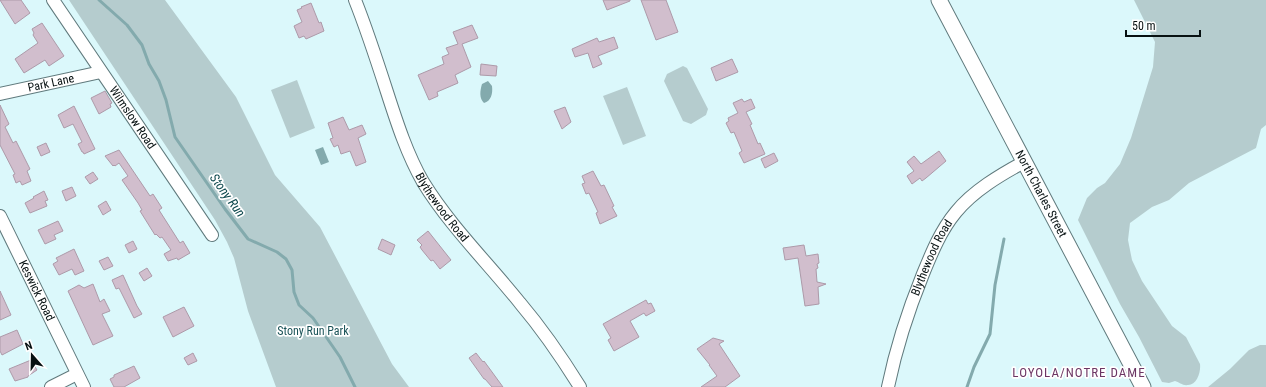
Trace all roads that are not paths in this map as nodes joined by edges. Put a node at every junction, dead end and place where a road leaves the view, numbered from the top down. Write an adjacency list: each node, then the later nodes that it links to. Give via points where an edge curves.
1 (52, 0): 4 (street, Wilmslow Road)
2 (355, 0): 12 (street, Blythewood Road, via 402,136 424,182 453,223 533,319)
3 (939, 0): 6 (main road, North Charles Street)
4 (101, 72): 5 (street, Park Lane); 8 (street, Wilmslow Road)
5 (0, 94)
6 (1024, 162): 13 (street, Blythewood Road, via 968,200 945,228 929,259 911,305 900,336); 14 (main road, North Charles Street)
7 (0, 216): 9 (street, Keswick Road)
8 (212, 235)
9 (78, 374): 10 (street); 11 (street, Keswick Road)
10 (51, 387)
11 (84, 387)
12 (580, 387)
13 (888, 387)
14 (1143, 387)

